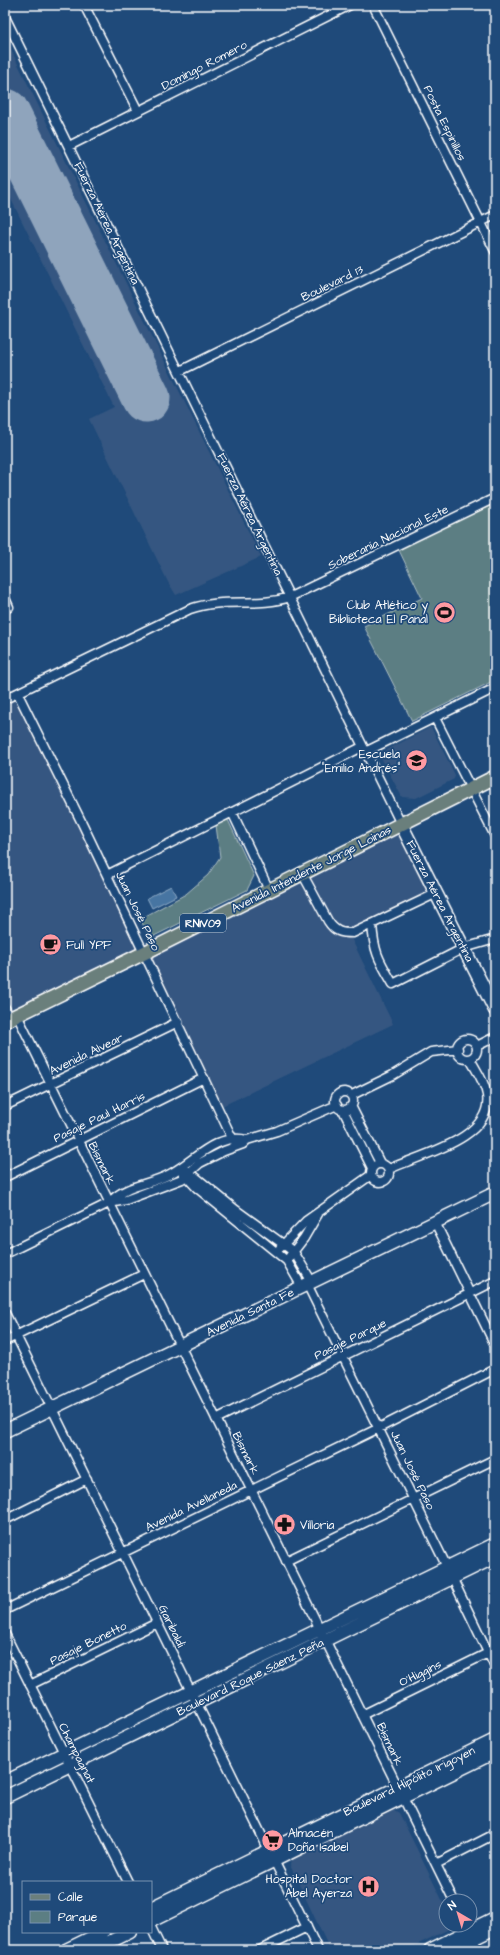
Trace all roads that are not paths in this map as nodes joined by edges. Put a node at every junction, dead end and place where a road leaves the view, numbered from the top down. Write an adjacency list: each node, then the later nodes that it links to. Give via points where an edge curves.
1 (84, 5): 5 (street)
2 (350, 5): 5 (street, Domingo Romero)
3 (373, 5): 8 (street, Posta Espinillos)
4 (5, 17): 6 (street, Fuerza Aérea Argentina)
5 (138, 111): 6 (street, Domingo Romero)
6 (69, 146): 10 (street, Fuerza Aérea Argentina)
7 (495, 215): 8 (street, Boulevard 13)
8 (480, 222): 9 (street, Posta Espinillos); 10 (street, Boulevard 13)
9 (495, 251)
10 (180, 371): 12 (street, Fuerza Aérea Argentina)
11 (495, 498): 12 (street, Soberanía Nacional Este)
12 (290, 597): 16 (street, Soberanía Nacional Este, via 275,602 206,603); 19 (street, Fuerza Aérea Argentina)
13 (5, 598): 14 (street, via 9,607)
14 (5, 609)
15 (495, 688): 18 (street)
16 (18, 694): 17 (street, Soberanía Nacional Este); 26 (street, Juan José Paso)
17 (5, 699)
18 (435, 718): 19 (street); 21 (street)
19 (364, 749): 22 (street); 23 (street, Fuerza Aérea Argentina)
20 (495, 777): 21 (main road, RN1V09)
21 (471, 789): 23 (main road, RN1V09); 24 (street)
22 (232, 812): 26 (street); 27 (street)
23 (402, 824): 25 (main road, Avenida Intendente Jorge Loinas / RN1V09); 28 (street, Fuerza Aérea Argentina)
24 (495, 836)
25 (302, 873): 27 (main road, Avenida Intendente Jorge Loinas / RN1V09); 29 (street, via 330,924 339,932 353,933)
26 (107, 875): 32 (street, Juan José Paso)
27 (269, 890): 32 (main road, Avenida Intendente Jorge Loinas / RN1V09)
28 (437, 893): 29 (street); 31 (street, Fuerza Aérea Argentina)
29 (372, 924): 31 (street, via 377,956 393,984)
30 (495, 939): 31 (street)
31 (464, 948): 33 (street, Fuerza Aérea Argentina)
32 (144, 953): 34 (main road, Avenida Intendente Jorge Loinas / RN1V09); 35 (street, Juan José Paso)
33 (495, 1010)
34 (9, 1016): 41 (street, Bismark)
35 (178, 1022): 40 (street, Juan José Paso); 41 (street, Avenida Alvear)
36 (495, 1037): 37 (street)
37 (477, 1046): 38 (street, via 466,1040 460,1043); 39 (street, via 477,1052)
38 (458, 1049): 39 (street, via 461,1057); 42 (street, via 431,1052 393,1075)
39 (470, 1059): 51 (street, via 487,1096 485,1113 479,1125 465,1136)
40 (204, 1078): 46 (street, Juan José Paso); 48 (street, Pasaje Paul Harris)
41 (51, 1084): 43 (street, Avenida Alvear); 48 (street, Bismark)
42 (352, 1095): 44 (street); 45 (street, via 347,1092 338,1094 335,1099)
43 (5, 1106)
44 (352, 1106): 45 (street); 49 (street)
45 (340, 1107): 47 (street, via 278,1131); 52 (street)
46 (233, 1140): 47 (street); 50 (street, via 209,1147)
47 (246, 1140): 53 (street, via 243,1144 200,1163)
48 (78, 1141): 54 (street, Pasaje Paul Harris); 56 (street, Bismark)
49 (380, 1163): 51 (street, via 385,1164); 52 (street)
50 (180, 1167): 53 (street, Juan José Paso); 56 (street, via 165,1176 115,1195)
51 (388, 1169): 52 (street, via 389,1175 383,1181 377,1181)
52 (372, 1172): 57 (street)
53 (188, 1175): 56 (street, via 126,1200); 59 (street, Juan José Paso); 60 (street, Juan José Paso, via 197,1188)
54 (5, 1177)
55 (495, 1193): 58 (street, Avenida Santa Fe)
56 (109, 1203): 62 (street); 64 (street, Bismark)
57 (318, 1213): 59 (street, via 297,1228); 61 (street)
58 (435, 1222): 66 (street, Avenida Santa Fe); 67 (street)
59 (284, 1244): 60 (street); 61 (street, Juan José Paso)
60 (277, 1252): 63 (street, Juan José Paso)
61 (294, 1252): 63 (street); 66 (street, Juan José Paso)
62 (5, 1254)
63 (286, 1260): 66 (street, Juan José Paso)
64 (144, 1274): 69 (street); 72 (street, Bismark)
65 (495, 1281): 67 (street, Pasaje Parque)
66 (307, 1284): 72 (street, Avenida Santa Fe); 73 (street, Juan José Paso)
67 (469, 1294): 71 (street); 73 (street, Pasaje Parque)
68 (5, 1313): 69 (street, Garibaldi)
69 (16, 1336): 70 (street); 75 (street, Garibaldi)
70 (5, 1341)
71 (495, 1345)
72 (180, 1346): 75 (street, Avenida Santa Fe); 76 (street, Bismark)
73 (342, 1357): 76 (street, Pasaje Parque); 77 (street, Juan José Paso)
74 (495, 1369): 77 (street, Avenida Avellaneda)
75 (52, 1408): 78 (street, Avenida Santa Fe); 80 (street, Garibaldi)
76 (216, 1419): 81 (street, Bismark)
77 (379, 1428): 81 (street, Avenida Avellaneda); 82 (street, Juan José Paso)
78 (5, 1431)
79 (495, 1459): 82 (street)
80 (87, 1479): 83 (street); 85 (street, Garibaldi)
81 (251, 1490): 85 (street, Avenida Avellaneda); 87 (street, Bismark)
82 (413, 1499): 87 (street); 88 (street, Juan José Paso)
83 (5, 1520)
84 (495, 1544): 88 (street, Boulevard Roque Sáenz Peña)
85 (123, 1553): 90 (street, Avenida Avellaneda); 91 (street, Garibaldi)
86 (495, 1557): 89 (street, Boulevard Roque Sáenz Peña)
87 (286, 1560): 92 (street, Bismark)
88 (447, 1567): 89 (street, Juan José Paso); 92 (street, Boulevard Roque Sáenz Peña)
89 (452, 1578): 94 (street, Boulevard Roque Sáenz Peña); 95 (street, Juan José Paso)
90 (5, 1610)
91 (157, 1623): 97 (street, Pasaje Bonetto); 98 (street, Garibaldi)
92 (320, 1629): 94 (street, Bismark); 98 (street, Boulevard Roque Sáenz Peña)
93 (5, 1634): 97 (street, Champagnat)
94 (326, 1640): 99 (street, Boulevard Roque Sáenz Peña); 100 (street, Bismark)
95 (488, 1653): 96 (street, Juan José Paso); 100 (street, O'Higgins)
96 (495, 1667)
97 (30, 1685): 103 (street, Champagnat)
98 (191, 1691): 99 (street, Garibaldi); 103 (street, Boulevard Roque Sáenz Peña)
99 (196, 1703): 104 (street, Boulevard Roque Sáenz Peña); 109 (street, Garibaldi)
100 (362, 1715): 106 (street, Bismark)
101 (495, 1740): 106 (street, Boulevard Hipólito Irigoyen)
102 (495, 1752): 106 (street, Boulevard Hipólito Irigoyen)
103 (63, 1753): 104 (street, Champagnat); 105 (street, Boulevard Roque Sáenz Peña)
104 (69, 1765): 107 (street, Boulevard Roque Sáenz Peña); 111 (street, Champagnat)
105 (5, 1782)
106 (399, 1792): 109 (street, Boulevard Hipólito Irigoyen); 110 (street, Bismark)
107 (5, 1796)
108 (495, 1834): 110 (street)
109 (271, 1855): 113 (street, Boulevard Hipólito Irigoyen); 115 (street, Boulevard Hipólito Irigoyen); 116 (street, Garibaldi)
110 (436, 1864): 112 (street, Bismark)
111 (127, 1881)
112 (450, 1893)
113 (152, 1908)
114 (495, 1918): 117 (street)
115 (152, 1921)
116 (307, 1927): 129 (street); 130 (street, Garibaldi)
117 (478, 1927)
118 (495, 1928): 120 (street)
119 (152, 1929): 128 (street)
120 (478, 1931)
121 (100, 1933): 126 (street)
122 (128, 1933): 127 (street)
123 (467, 1933): 131 (street)
124 (468, 1933): 132 (street)
125 (470, 1933): 133 (street)
126 (66, 1950)
127 (93, 1950)
128 (162, 1950)
129 (260, 1950)
130 (318, 1950)
131 (430, 1950)
132 (450, 1950)
133 (478, 1950)

